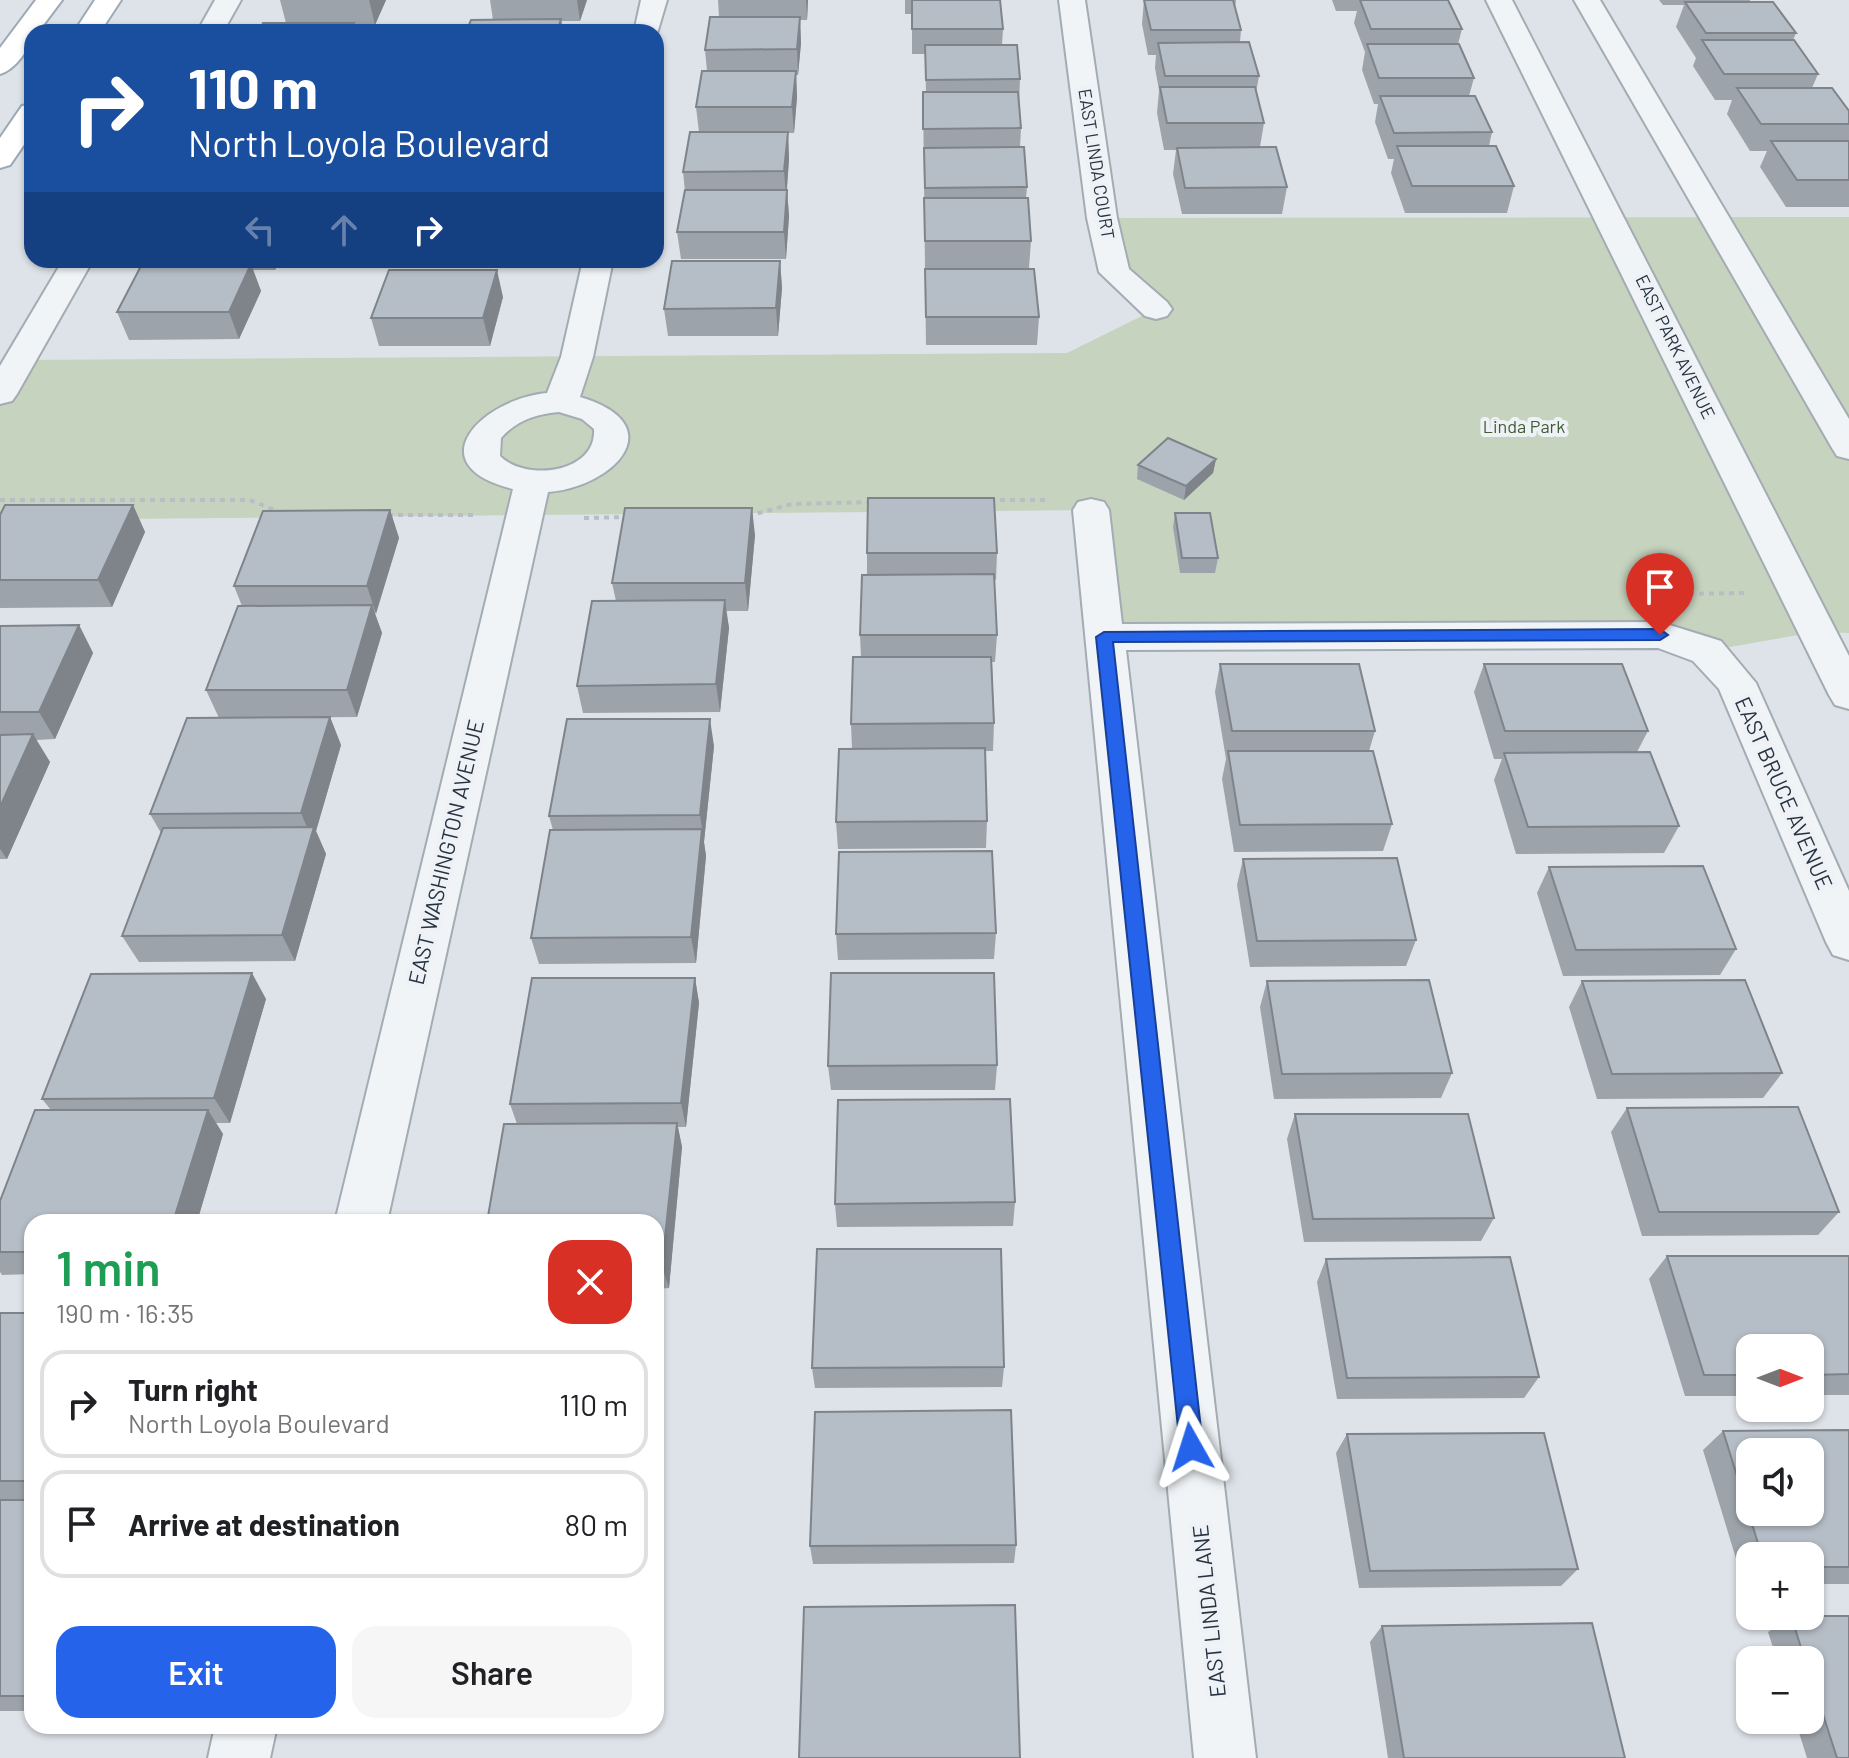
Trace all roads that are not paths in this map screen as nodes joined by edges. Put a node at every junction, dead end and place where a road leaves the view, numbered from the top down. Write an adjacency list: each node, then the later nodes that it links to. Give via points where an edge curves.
1 (49, 0): 8 (main road)
2 (108, 0): 9 (main road)
3 (228, 0): 10 (street)
4 (654, 0): 11 (street)
5 (1072, 0): 18 (street, EAST LINDA COURT, via 1114,272)
6 (1499, 0): 25 (street, EAST PARK AVENUE)
7 (1587, 0): 21 (street)
8 (31, 24)
9 (92, 24)
10 (214, 24)
11 (649, 24)
12 (24, 34): 13 (main road)
13 (0, 66)
14 (24, 124): 15 (main road)
15 (0, 159)
16 (73, 268): 19 (street)
17 (596, 268): 20 (street, via 577,357)
18 (1156, 309)
19 (0, 394)
20 (561, 402): 22 (street, via 508,413 483,437 486,464 512,479); 22 (street, via 603,415 614,438 592,468)
21 (1849, 448)
22 (528, 500): 27 (street, EAST WASHINGTON AVENUE)
23 (1076, 505): 24 (street, EAST LINDA LANE)
24 (1104, 637): 26 (street, EAST BRUCE AVENUE, via 1660,635 1707,651 1736,683); 30 (street, EAST LINDA LANE)
25 (1849, 695)
26 (1849, 942)
27 (363, 1214)
28 (244, 1734): 29 (street)
29 (239, 1758)
30 (1225, 1758)

